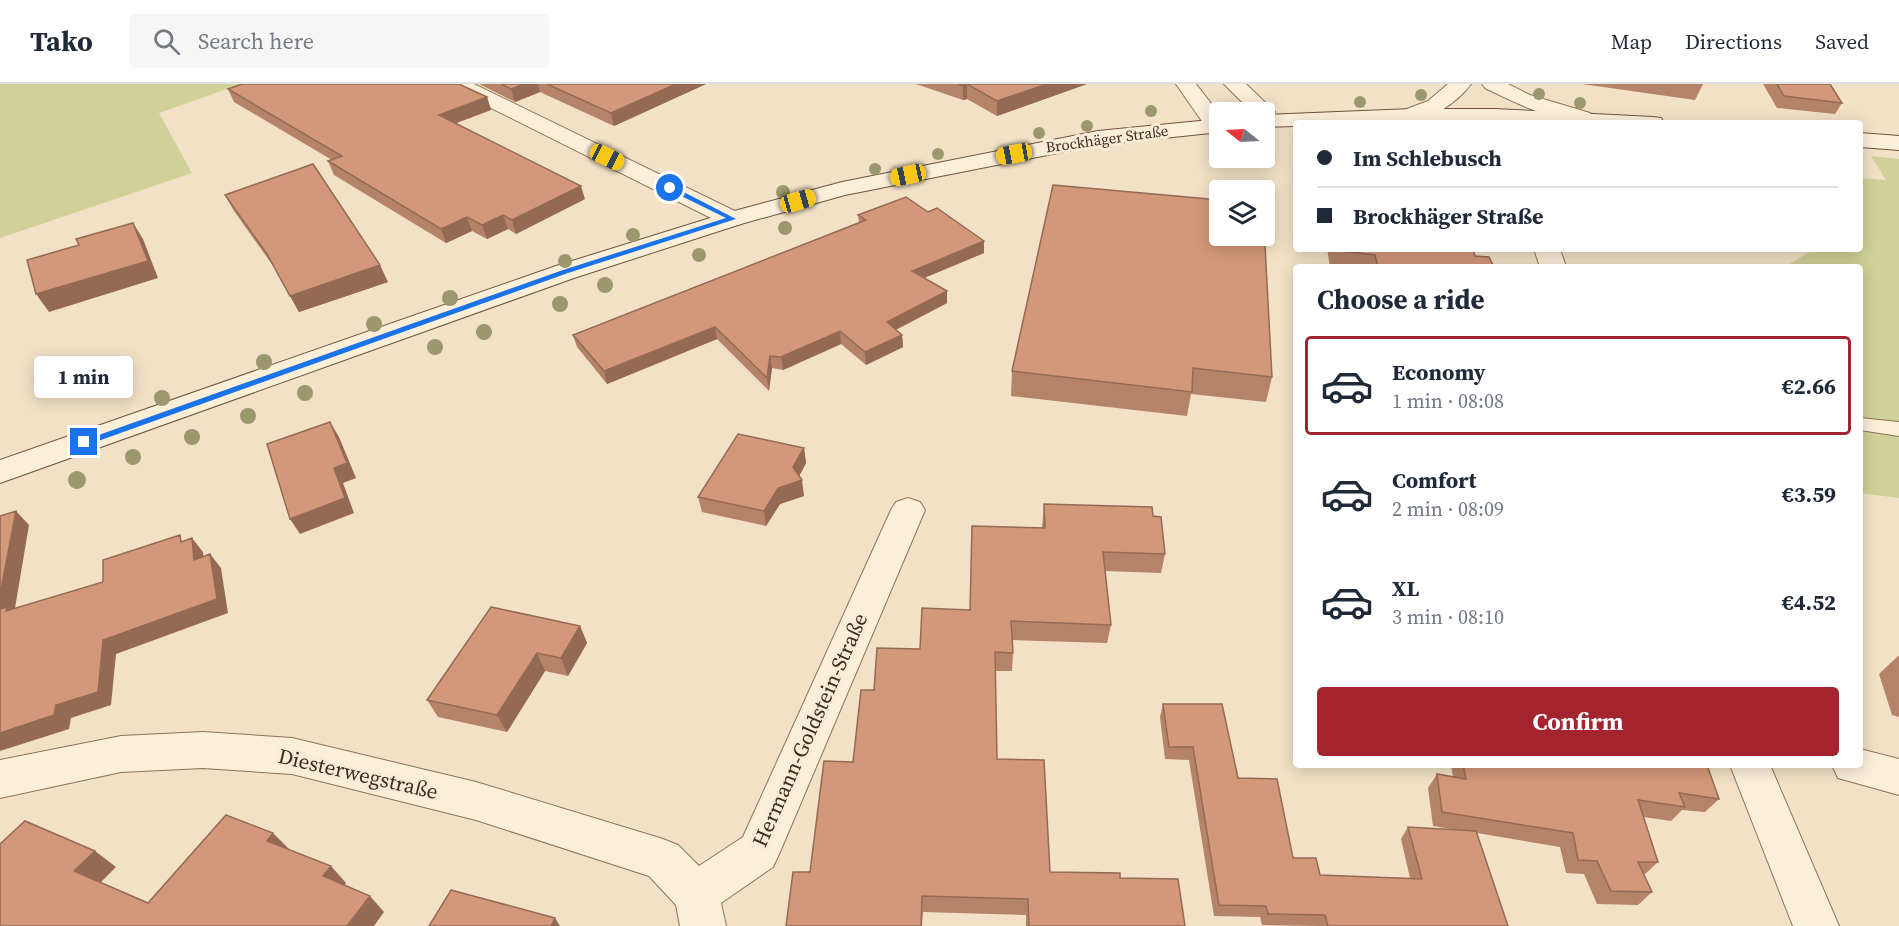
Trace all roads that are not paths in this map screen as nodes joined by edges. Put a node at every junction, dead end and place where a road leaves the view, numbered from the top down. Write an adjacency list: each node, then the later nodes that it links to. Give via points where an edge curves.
1 (458, 84): 15 (street)
2 (1186, 84): 7 (street)
3 (1234, 84): 6 (street)
4 (1461, 84): 8 (street, via 1435,105)
5 (1492, 84): 10 (street, via 1523,99)
6 (1251, 102)
7 (1209, 113)
8 (1412, 115): 9 (street); 10 (street)
9 (1275, 117)
10 (1582, 118): 11 (street)
11 (1610, 120)
12 (1209, 126): 15 (street, Brockhäger Straße, via 1042,148 842,189)
13 (1863, 140): 14 (street)
14 (1899, 143)
15 (732, 219): 18 (street, Brockhäger Straße, via 566,272)
16 (1863, 424): 17 (lane)
17 (1899, 429)
18 (0, 472)
19 (908, 510): 24 (street, Hermann-Goldstein-Straße, via 758,852)
20 (1751, 768): 25 (street)
21 (1863, 768): 22 (street)
22 (1899, 777)
23 (0, 779): 24 (street, Diesterwegstraße, via 121,754 203,750 292,756 476,801 663,860)
24 (699, 910)
25 (1816, 926)

